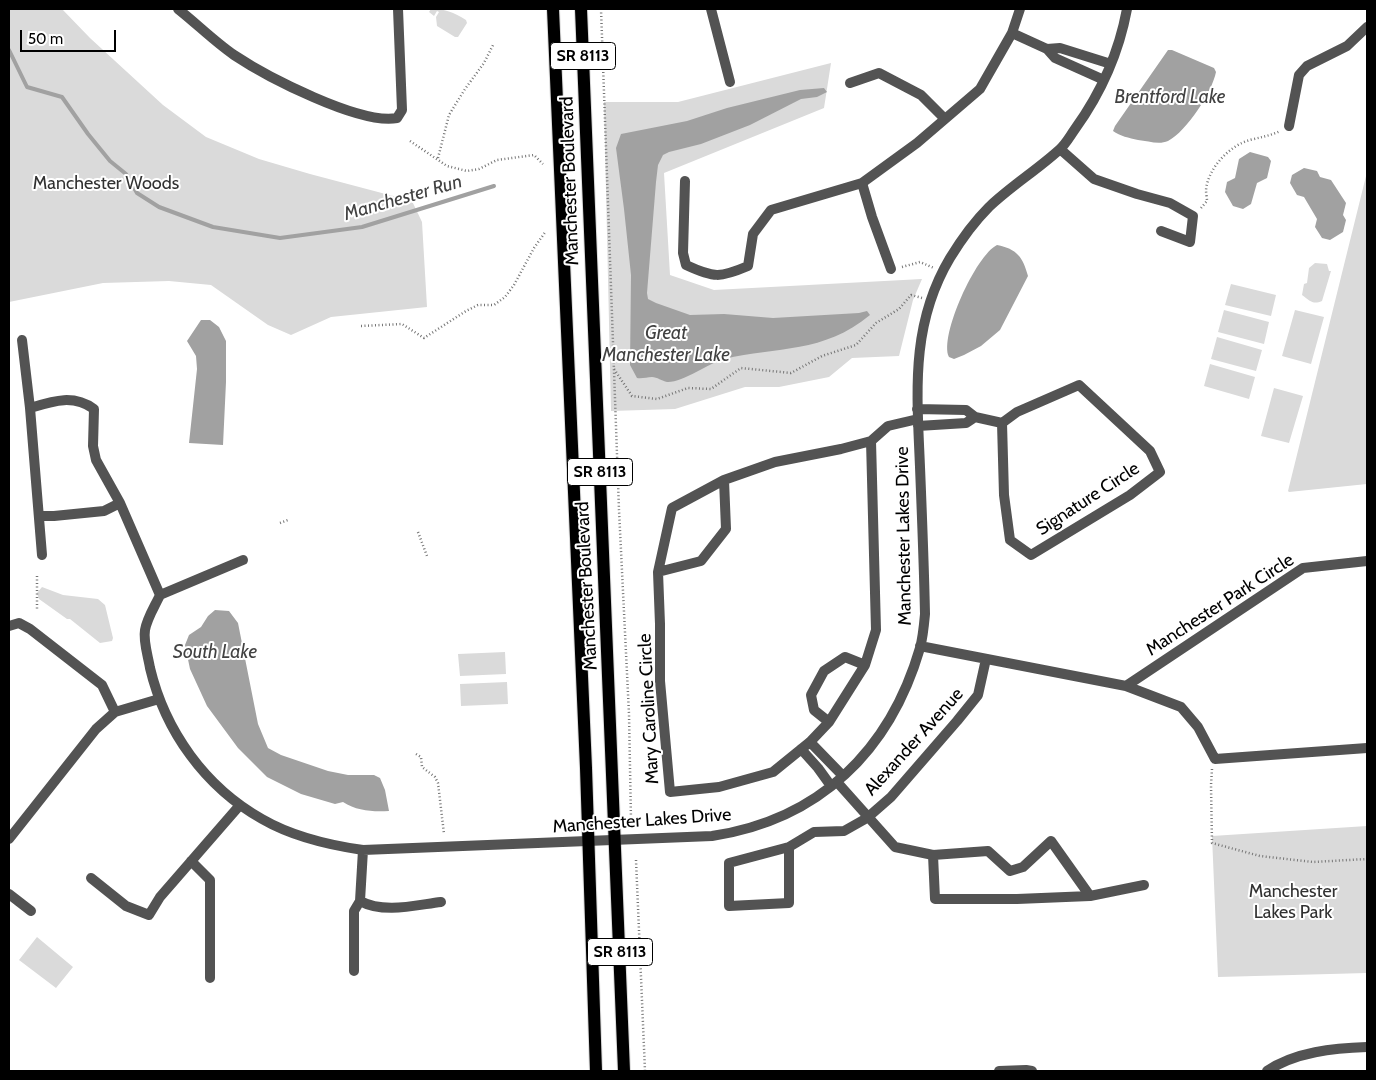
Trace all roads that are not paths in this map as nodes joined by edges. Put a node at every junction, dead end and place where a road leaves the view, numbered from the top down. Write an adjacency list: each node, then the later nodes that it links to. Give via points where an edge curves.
1 (178, 9): 2 (street, via 233,55 274,78 311,96 362,114 388,119 397,118 402,110)
2 (398, 9)
3 (553, 9): 52 (main road, Manchester Boulevard / SR 8113)
4 (580, 9): 51 (main road, Manchester Boulevard / SR 8113)
5 (712, 9): 13 (street)
6 (1020, 9): 9 (street)
7 (1127, 9): 11 (street, Manchester Lakes Drive)
8 (1367, 27): 16 (street, via 1347,46 1307,66 1299,75)
9 (1012, 33): 10 (street); 15 (street, via 980,89)
10 (1046, 49): 11 (street, via 1060,48); 12 (street, via 1055,58)
11 (1111, 64): 12 (street, Manchester Lakes Drive)
12 (1104, 80): 17 (street, Manchester Lakes Drive, via 1087,112)
13 (730, 82)
14 (850, 83): 15 (street, via 879,73 921,95)
15 (945, 119): 19 (street)
16 (1288, 126)
17 (1060, 149): 20 (street, via 1094,179 1170,204 1193,216 1190,242); 25 (street, Manchester Lakes Drive, via 974,222 942,272 923,325 918,356)
18 (684, 181): 19 (street, via 683,253 686,265 704,274 726,275 748,266 754,234 771,210)
19 (862, 183): 21 (street)
20 (1161, 230)
21 (892, 269)
22 (22, 340): 23 (street)
23 (30, 408): 29 (street, via 69,400 85,402 94,409 96,460); 30 (street)
24 (975, 417): 25 (street, via 966,423); 25 (street, via 966,410); 26 (street)
25 (918, 418): 27 (street, Mary Caroline Circle, via 888,426); 37 (street, Manchester Lakes Drive, via 925,614)
26 (1002, 423): 26 (street, Signature Circle, via 1004,495 1010,540 1031,555 1130,495 1160,472 1150,451 1079,385 1017,412)
27 (871, 441): 28 (street, Mary Caroline Circle, via 775,462); 39 (street, Mary Caroline Circle, via 876,630)
28 (724, 480): 34 (street, Mary Caroline Circle, via 672,508); 34 (street, via 726,529 701,561)
29 (120, 503): 30 (street, via 104,511); 35 (street)
30 (39, 516): 31 (street)
31 (42, 555)
32 (243, 560): 35 (street)
33 (1367, 561): 40 (street, Manchester Park Circle, via 1303,568)
34 (658, 572): 46 (street, Mary Caroline Circle, via 660,681 670,792 719,787 773,772)
35 (160, 595): 41 (street, Manchester Lakes Drive, via 145,631 147,655)
36 (9, 626): 42 (street, via 19,623 30,629 102,685)
37 (920, 646): 38 (street); 47 (street, Manchester Lakes Drive, via 910,679 884,730)
38 (986, 659): 40 (street); 49 (street, Alexander Avenue, via 978,695 891,797)
39 (865, 665): 43 (street, Mary Caroline Circle); 43 (street, via 845,657 824,671 810,695 814,710)
40 (1126, 686): 45 (street, via 1181,707 1198,727 1215,759)
41 (159, 699): 42 (street); 48 (street, Manchester Lakes Drive, via 190,755 210,779)
42 (115, 712): 50 (street, via 96,729)
43 (829, 722): 44 (street, Mary Caroline Circle)
44 (810, 742): 46 (street, Mary Caroline Circle); 47 (street)
45 (1367, 748)
46 (801, 749): 47 (street, via 818,768)
47 (837, 781): 49 (street); 51 (street, Manchester Lakes Drive, via 793,811 754,827 712,836)
48 (240, 805): 54 (street, Manchester Lakes Drive, via 289,832); 56 (street)
49 (868, 818): 53 (street, Alexander Avenue, via 844,831 814,832); 55 (street, via 895,847)
50 (9, 839)
51 (615, 841): 52 (street, Manchester Lakes Drive); 68 (main road, Manchester Boulevard / SR 8113)
52 (589, 842): 54 (street, Manchester Lakes Drive); 67 (main road, Manchester Boulevard / SR 8113)
53 (789, 847): 53 (street, Alexander Avenue, via 789,903 729,906 729,863)
54 (363, 850): 61 (street)
55 (933, 856): 60 (street, via 935,899); 60 (street, via 988,851 1010,871 1023,867 1051,841)
56 (191, 861): 57 (street, via 149,914 126,906); 65 (street, via 210,880)
57 (90, 878)
58 (1144, 885): 60 (street)
59 (9, 894): 63 (street)
60 (1090, 896)
61 (360, 901): 62 (street, via 380,908); 64 (street, via 354,911)
62 (442, 902)
63 (31, 911)
64 (354, 971)
65 (210, 978)
66 (1367, 1048): 71 (street, via 1304,1055)
67 (596, 1071)
68 (624, 1071)
69 (1001, 1071): 70 (street)
70 (1032, 1071)
71 (1267, 1071)

